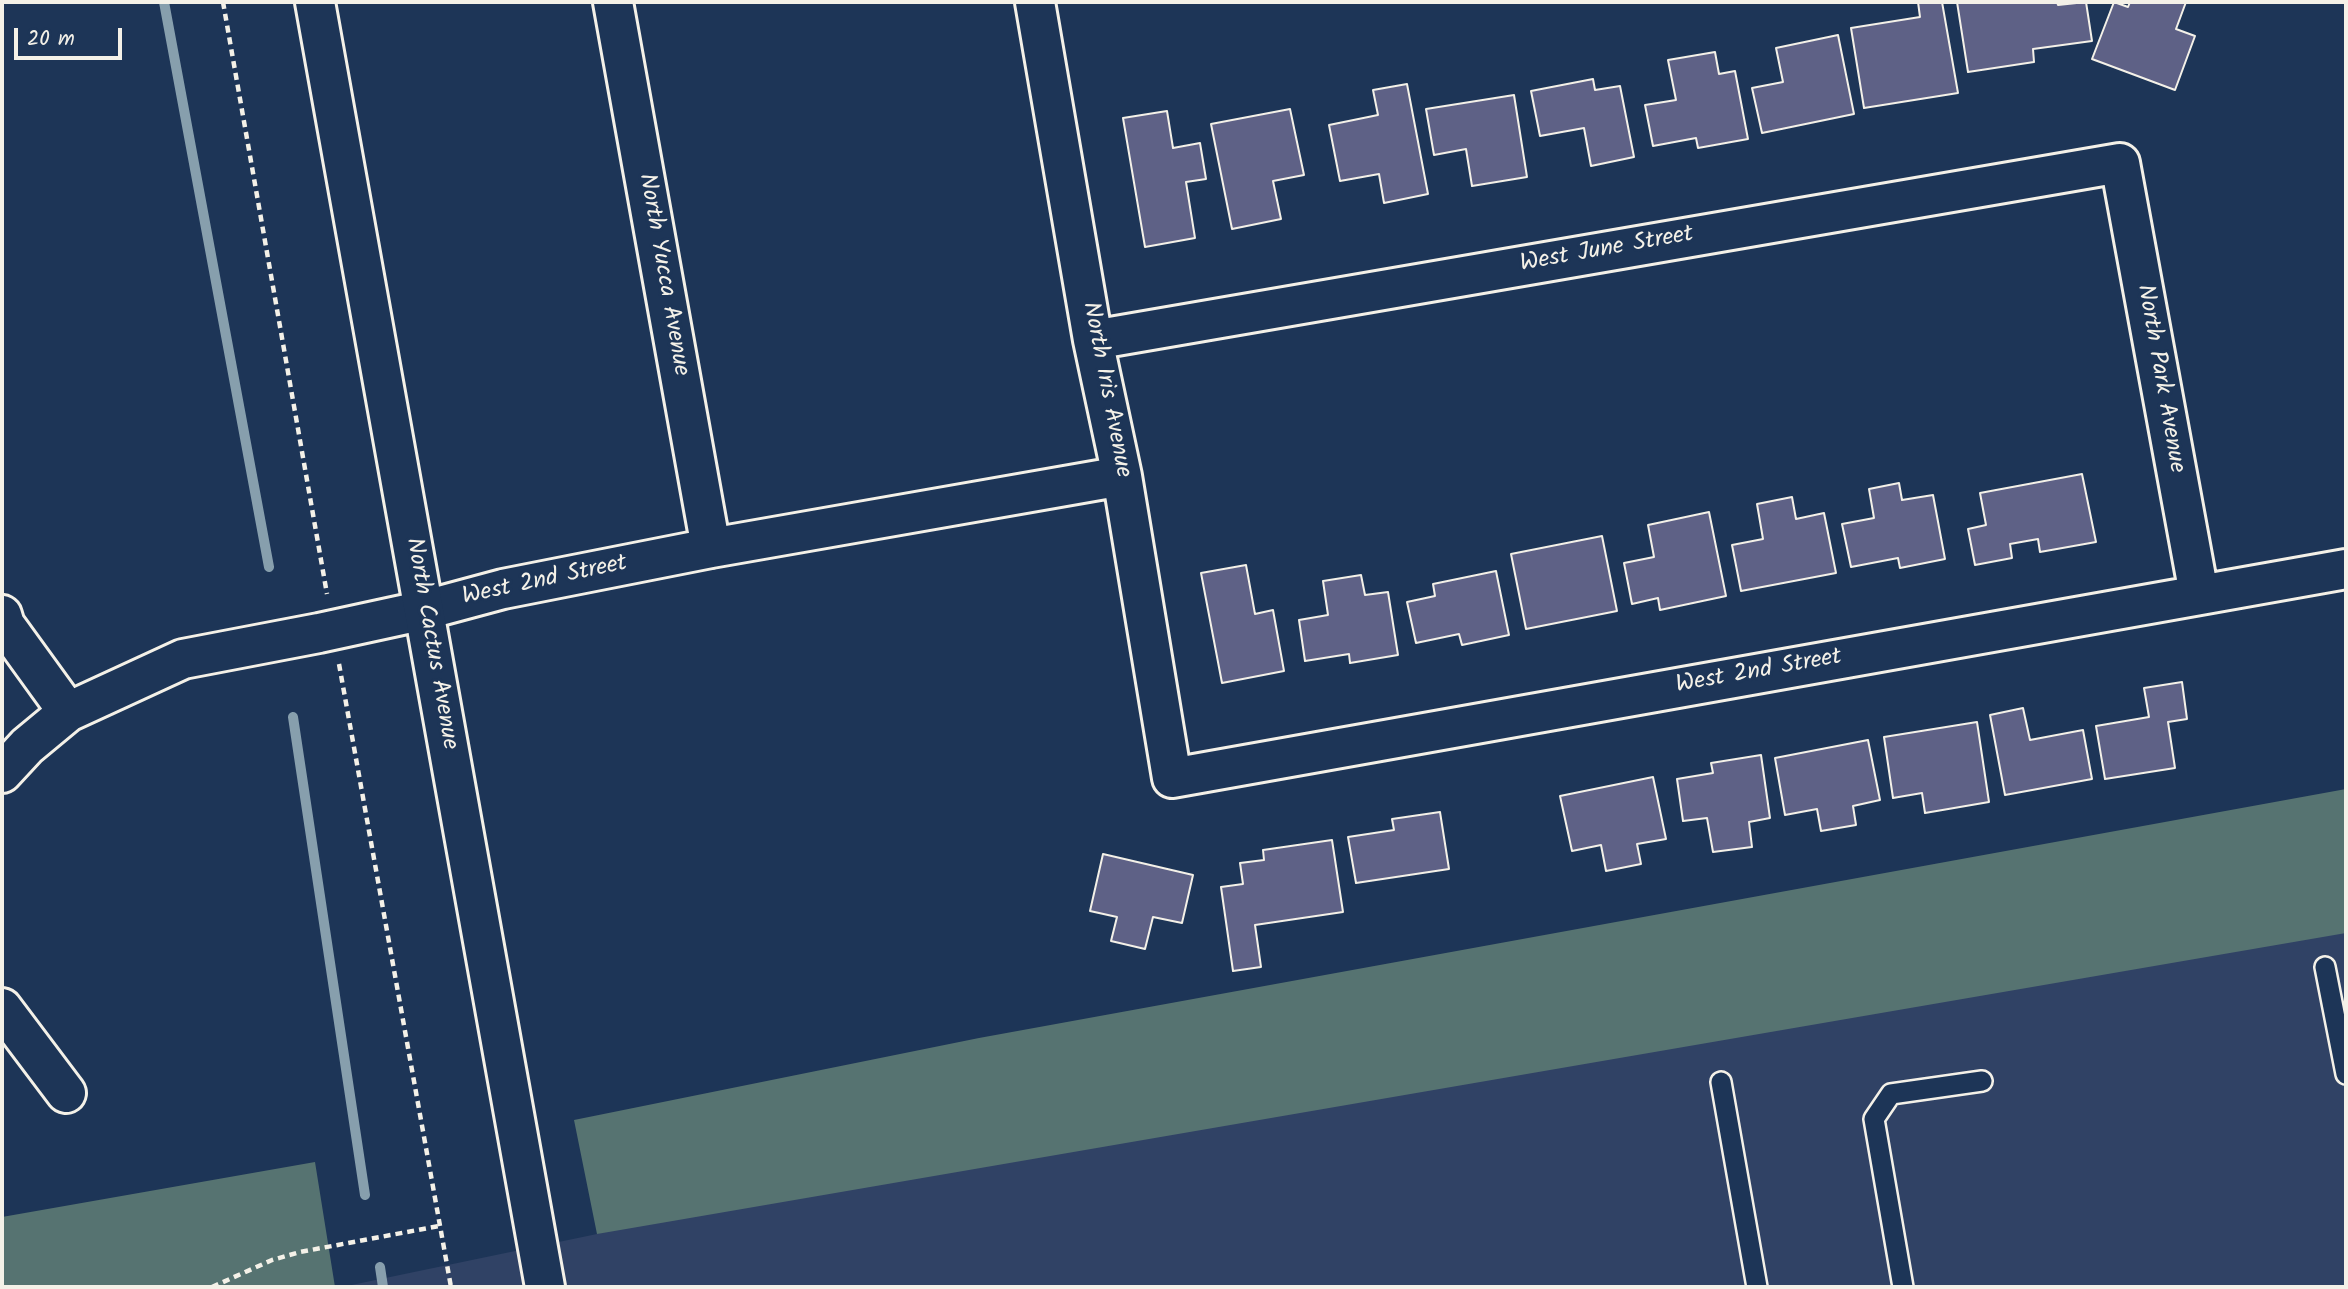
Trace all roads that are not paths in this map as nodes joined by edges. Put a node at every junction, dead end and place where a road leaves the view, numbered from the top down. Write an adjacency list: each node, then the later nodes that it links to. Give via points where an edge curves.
1 (315, 2): 10 (street, North Cactus Avenue)
2 (613, 2): 7 (street, North Yucca Avenue)
3 (1035, 2): 5 (street, North Iris Avenue)
4 (2120, 163): 5 (street, West June Street); 9 (street, North Park Avenue)
5 (1093, 340): 6 (street, North Iris Avenue)
6 (1122, 476): 7 (street, West 2nd Street); 14 (street, North Iris Avenue)
7 (711, 548): 10 (street, West 2nd Street, via 503,589)
8 (2346, 569): 9 (street, West 2nd Street)
9 (2199, 594): 14 (street, West 2nd Street)
10 (425, 610): 12 (street, West 2nd Street, via 183,659); 21 (street, North Cactus Avenue)
11 (2, 615): 12 (street)
12 (68, 712): 13 (street, West 2nd Street)
13 (2, 773)
14 (1172, 778)
15 (2325, 967): 17 (lane)
16 (2, 1008): 20 (street)
17 (2346, 1074)
18 (1982, 1081): 23 (lane, via 1891,1094 1874,1119)
19 (1721, 1082): 22 (lane)
20 (66, 1093)
21 (545, 1287)
22 (1757, 1287)
23 (1903, 1287)

